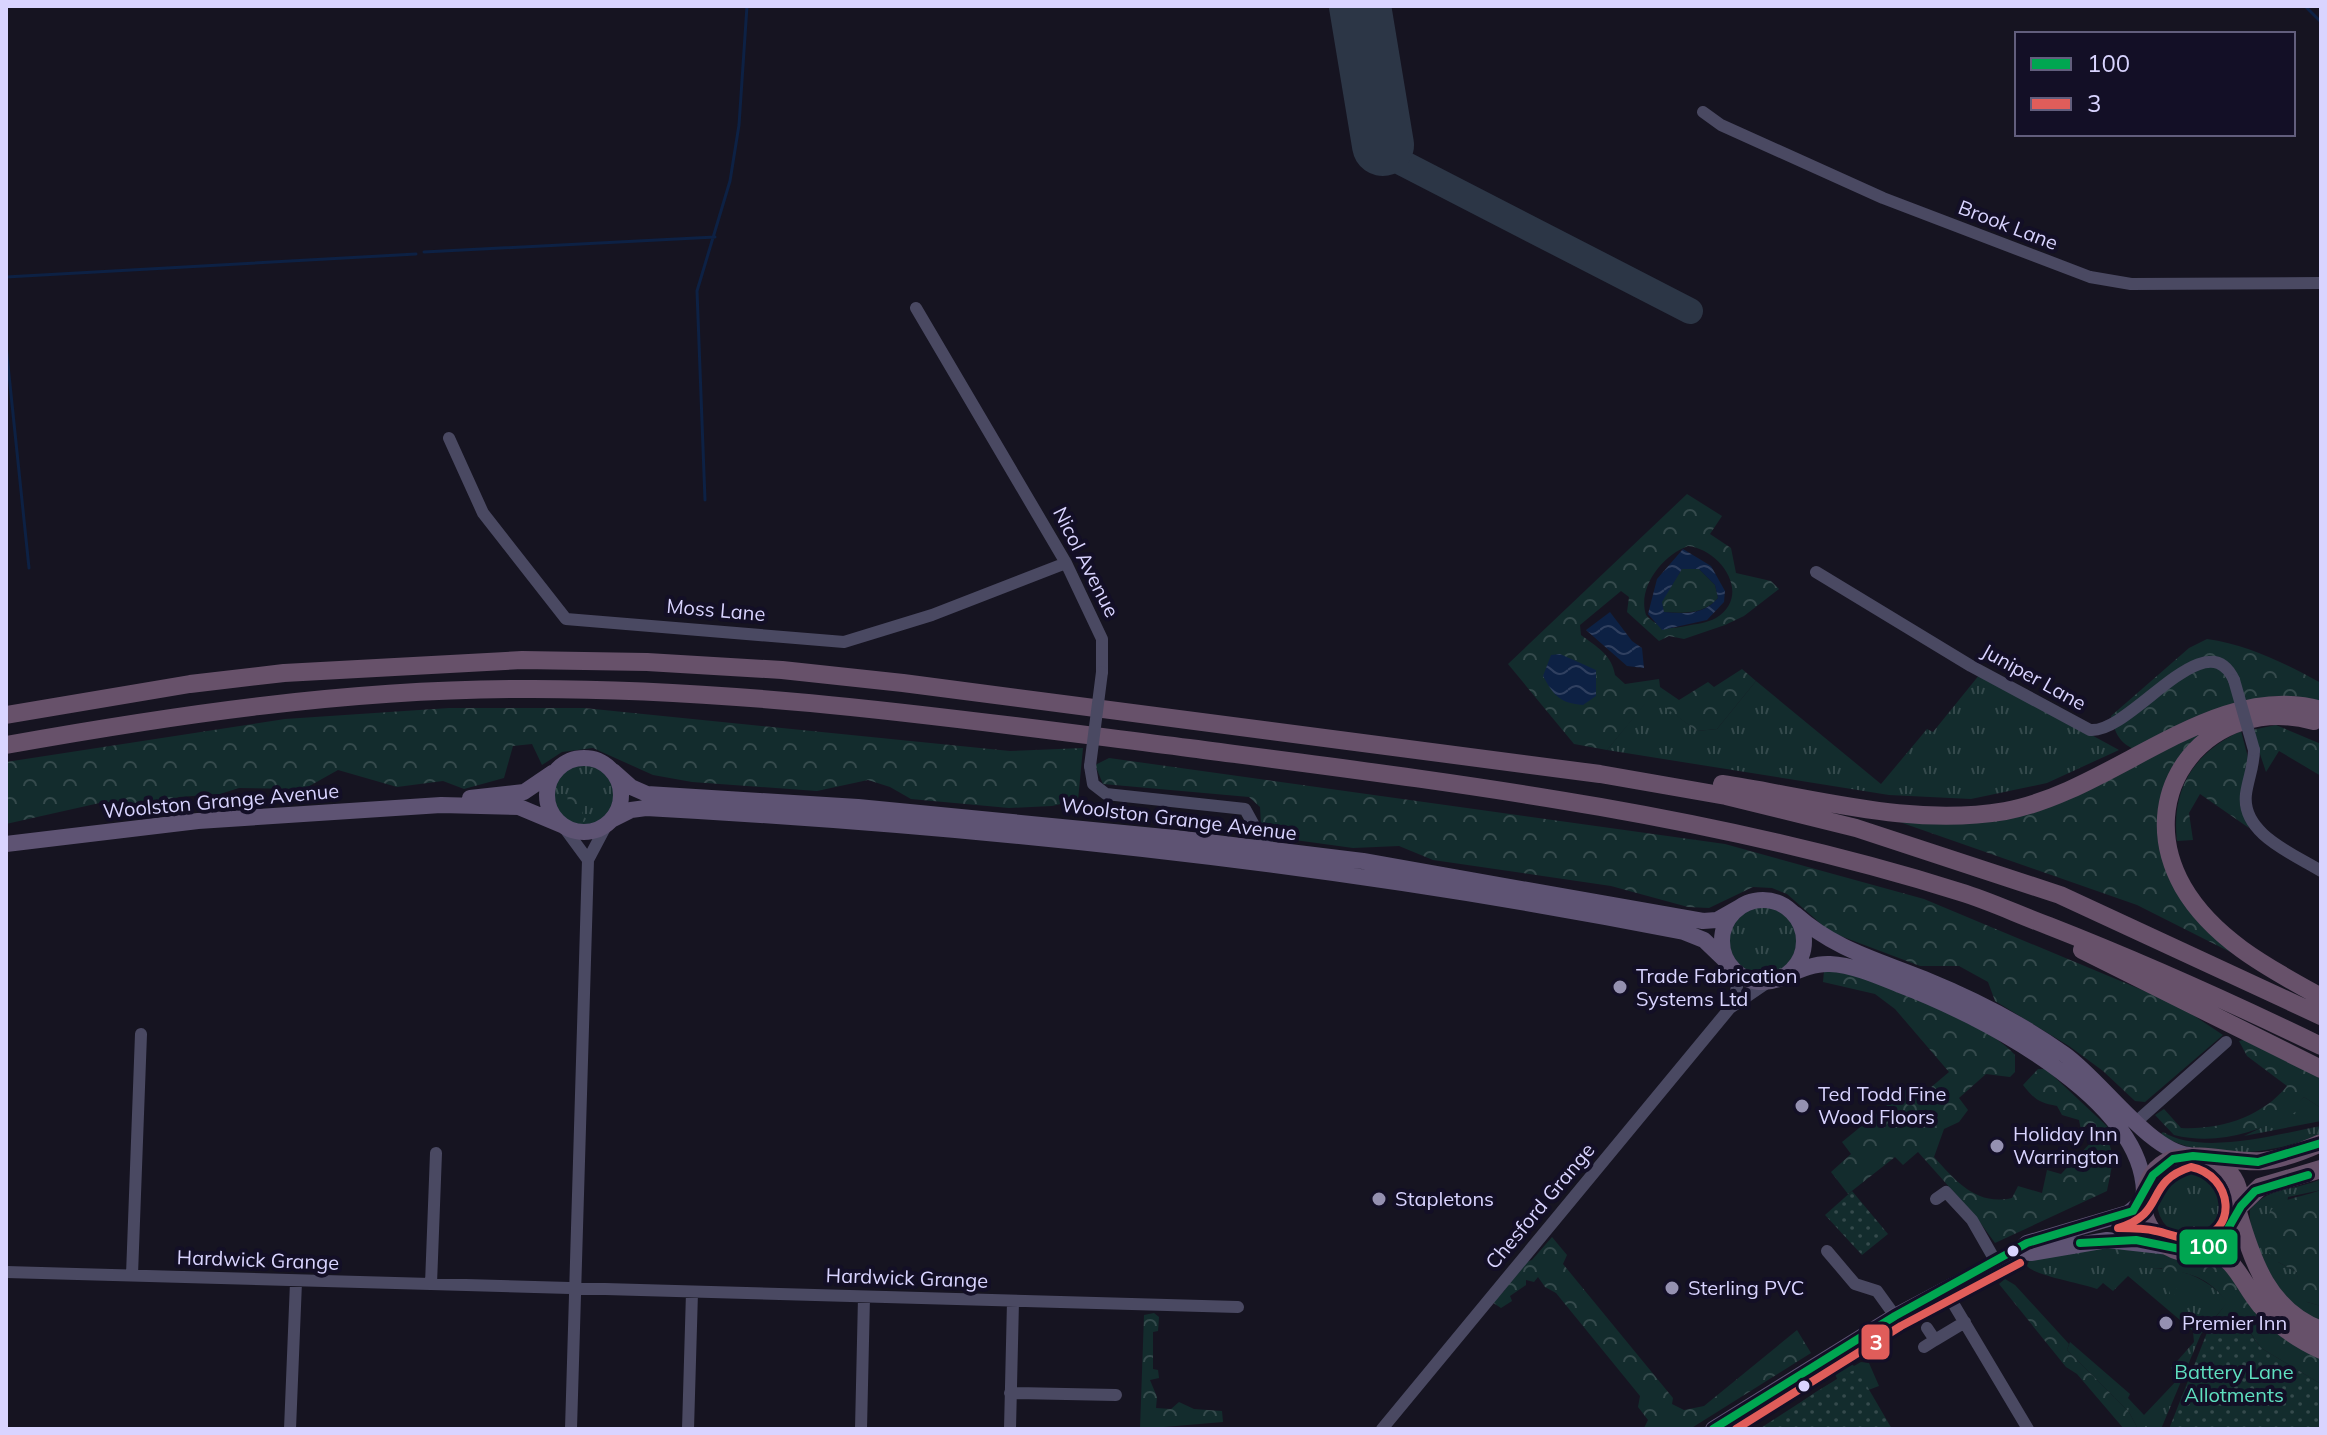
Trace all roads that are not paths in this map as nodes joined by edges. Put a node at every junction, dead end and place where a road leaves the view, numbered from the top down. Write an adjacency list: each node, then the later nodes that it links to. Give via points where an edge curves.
1 (1703, 112): 2 (street, Brook Lane, via 1883,198 2090,277 2131,284)
2 (2321, 283)
3 (916, 308): 5 (street, Nicol Avenue)
4 (449, 438): 5 (street, Moss Lane, via 483,513 566,619 844,642 932,615)
5 (1066, 563): 17 (street, Nicol Avenue, bridge, via 1102,639 1090,766 1093,784 1106,794 1239,807 1249,813)
6 (1816, 572): 22 (street, Juniper Lane, bridge, via 1971,666 2090,730 2122,720 2197,663 2218,662 2234,680 2254,750 2246,794 2249,816 2262,834)
7 (2321, 710): 13 (highway, via 2287,704 2243,708 2190,729 2075,790 2027,806 1968,816 1880,812 1672,777)
8 (6, 715): 13 (highway, via 300,671 522,660 647,662 903,683)
9 (2321, 723): 28 (highway, via 2275,717 2246,720 2217,733 2180,768 2165,819 2176,873 2209,921 2243,950)
10 (6, 745): 24 (highway, via 190,714 369,696 512,689 761,698 882,709 1599,806 1715,826 1855,861)
11 (556, 770): 12 (main road, via 580,758 598,760); 14 (main road, Woolston Grange Avenue, via 524,792); 16 (main road, via 547,793 553,816)
12 (613, 771): 15 (main road, via 621,790); 19 (main road, Woolston Grange Avenue, via 631,787 656,795 987,818)
13 (1600, 774): 30 (highway, via 1726,796 1856,828 2060,895)
14 (441, 805): 16 (main road, Woolston Grange Avenue, via 519,807); 18 (main road, Woolston Grange Avenue, via 198,821)
15 (610, 822): 16 (main road, via 586,832); 21 (street); 26 (main road, Woolston Grange Avenue, via 646,808 812,817 1257,861 1684,932 1704,940)
16 (562, 826): 21 (street)
17 (1254, 826): 19 (street); 20 (street, Nicol Avenue)
18 (6, 844)
19 (1231, 844): 20 (main road, Woolston Grange Avenue)
20 (1273, 850): 23 (main road, Woolston Grange Avenue, via 1703,921 1717,920)
21 (588, 860): 54 (street)
22 (2321, 871)
23 (1740, 907): 25 (main road, via 1769,900); 26 (main road, via 1722,939)
24 (2009, 911): 33 (highway, via 2132,959); 34 (highway)
25 (1795, 914): 27 (main road, via 1803,951 1797,963); 35 (main road, via 1839,946 1953,991 2021,1026 2066,1055)
26 (1731, 966): 27 (main road, via 1749,979); 29 (street, via 1737,987)
27 (1773, 980): 29 (street, Chesford Grange); 36 (main road, via 1831,964 1938,1000 2013,1037 2058,1069 2092,1099)
28 (2321, 997)
29 (1730, 1008): 74 (street, Chesford Grange)
30 (2321, 1016)
31 (141, 1034): 51 (street)
32 (2226, 1042): 35 (street)
33 (2321, 1046)
34 (2321, 1069)
35 (2136, 1122): 39 (main road, via 2163,1148)
36 (2123, 1138): 41 (main road, via 2141,1165); 44 (main road, via 2135,1178 2131,1196 2122,1206 2078,1220)
37 (2321, 1143): 39 (highway, via 2263,1161)
38 (436, 1153): 53 (street)
39 (2198, 1157): 41 (highway, via 2161,1166); 43 (highway, via 2225,1169)
40 (2321, 1169): 43 (highway, via 2260,1187)
41 (2144, 1197): 44 (main road, via 2128,1213); 45 (highway, via 2150,1228)
42 (1936, 1199): 49 (street, via 1946,1192 1965,1211)
43 (2239, 1210): 47 (highway, via 2228,1234); 63 (highway, via 2251,1255 2272,1294 2294,1316)
44 (2068, 1230): 48 (main road)
45 (2172, 1247): 47 (highway); 48 (main road, via 2104,1240)
46 (1845, 1248): 60 (street, via 1830,1255 1855,1284 1877,1291)
47 (2207, 1249): 64 (highway, via 2232,1262 2262,1308 2280,1325)
48 (2018, 1251): 49 (main road)
49 (1996, 1262): 55 (main road)
50 (6, 1272): 51 (street, Hardwick Grange)
51 (132, 1275): 52 (street, Hardwick Grange)
52 (296, 1282): 53 (street, Hardwick Grange); 69 (street)
53 (431, 1284): 54 (street, Hardwick Grange)
54 (575, 1288): 56 (street, Hardwick Grange); 70 (street)
55 (1944, 1288): 60 (main road); 61 (street)
56 (692, 1292): 57 (street, Hardwick Grange); 71 (street)
57 (864, 1297): 58 (street, Hardwick Grange); 72 (street)
58 (1013, 1301): 59 (street, Hardwick Grange); 66 (street)
59 (1238, 1307)
60 (1895, 1316): 75 (main road)
61 (1965, 1322): 62 (street, via 1930,1344); 76 (street)
62 (1927, 1328)
63 (2321, 1330)
64 (2321, 1350)
65 (1097, 1380): 67 (street)
66 (1010, 1393): 67 (street); 73 (street)
67 (1097, 1395): 68 (street)
68 (1116, 1395)
69 (290, 1429)
70 (571, 1429)
71 (688, 1429)
72 (861, 1429)
73 (1010, 1429)
74 (1382, 1429)
75 (1713, 1429)
76 (2028, 1429)

